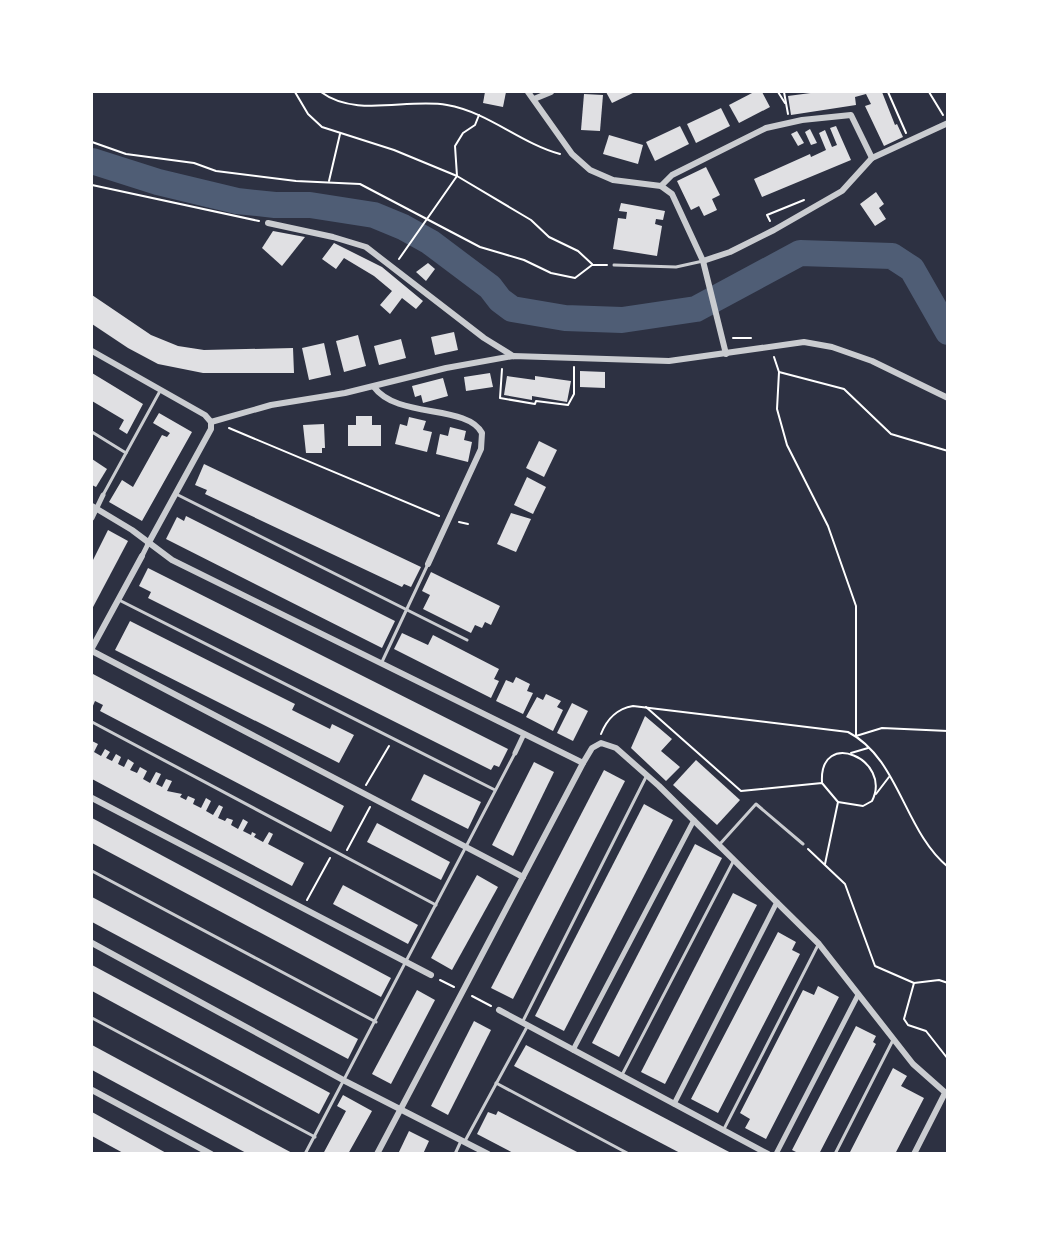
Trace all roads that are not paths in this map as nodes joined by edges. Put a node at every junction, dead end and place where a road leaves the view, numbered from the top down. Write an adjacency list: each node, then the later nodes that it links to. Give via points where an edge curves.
1 (528, 92): 3 (street)
2 (551, 92): 3 (street)
3 (534, 99): 6 (street, via 572,154 602,176 629,184)
4 (948, 122): 5 (street)
5 (872, 158): 6 (street, via 850,115 789,123 766,128 672,176); 8 (street, via 842,191 730,252)
6 (661, 186): 8 (street, via 676,199)
7 (268, 223): 12 (street, via 353,242 373,251)
8 (703, 261): 9 (lane, via 676,267); 11 (street)
9 (614, 266)
10 (92, 351): 14 (street)
11 (726, 354): 12 (street, via 669,361); 15 (street, via 804,342 832,346 873,361)
12 (513, 356): 13 (street)
13 (374, 387): 16 (street, via 271,405); 25 (street, via 382,396 400,404 471,422 482,433 482,444)
14 (160, 391): 16 (street); 18 (lane)
15 (948, 398)
16 (211, 422): 19 (street, via 211,429)
17 (92, 432): 18 (lane)
18 (126, 453): 20 (lane)
19 (175, 494): 23 (street); 27 (lane)
20 (103, 495): 21 (street)
21 (94, 508): 22 (street); 23 (street)
22 (92, 518)
23 (148, 544): 24 (street); 30 (street, via 172,560)
24 (142, 556): 26 (street)
25 (428, 564): 27 (lane)
26 (118, 599): 29 (street); 36 (lane)
27 (406, 611): 28 (lane); 30 (lane)
28 (467, 640)
29 (92, 650): 41 (street)
30 (380, 665): 32 (street)
31 (92, 722): 46 (lane)
32 (524, 734): 33 (street); 34 (street)
33 (514, 753): 36 (lane)
34 (583, 763): 35 (street, via 592,748 601,743 616,748); 44 (street)
35 (647, 775): 38 (street); 55 (lane)
36 (495, 790): 41 (lane)
37 (92, 798): 49 (street)
38 (694, 820): 40 (street); 57 (street)
39 (803, 844): 40 (lane, via 756,804)
40 (719, 845): 42 (street)
41 (466, 848): 44 (street); 46 (lane)
42 (734, 860): 45 (street); 58 (lane)
43 (92, 871): 54 (lane)
44 (523, 877): 64 (street)
45 (777, 902): 48 (street); 63 (street)
46 (436, 905): 49 (lane)
47 (92, 943): 59 (street)
48 (819, 944): 51 (street); 65 (lane)
49 (406, 962): 50 (street); 54 (lane)
50 (431, 975)
51 (858, 995): 56 (street); 76 (street)
52 (499, 1011): 55 (street)
53 (92, 1018): 66 (lane)
54 (376, 1022): 59 (lane)
55 (525, 1024): 57 (street); 60 (lane)
56 (894, 1040): 62 (street); 77 (lane)
57 (573, 1050): 58 (street)
58 (621, 1076): 63 (street)
59 (345, 1081): 64 (street); 66 (lane)
60 (496, 1083): 67 (lane); 74 (lane)
61 (92, 1090): 68 (street)
62 (946, 1094): 78 (street)
63 (674, 1104): 65 (street)
64 (399, 1108): 67 (street); 71 (street)
65 (723, 1130): 75 (street)
66 (315, 1137): 70 (lane)
67 (463, 1141): 72 (lane); 73 (street)
68 (199, 1150): 69 (street)
69 (212, 1154)
70 (305, 1154)
71 (376, 1154)
72 (454, 1154)
73 (488, 1154)
74 (629, 1154)
75 (768, 1154)
76 (776, 1154)
77 (836, 1154)
78 (914, 1154)

